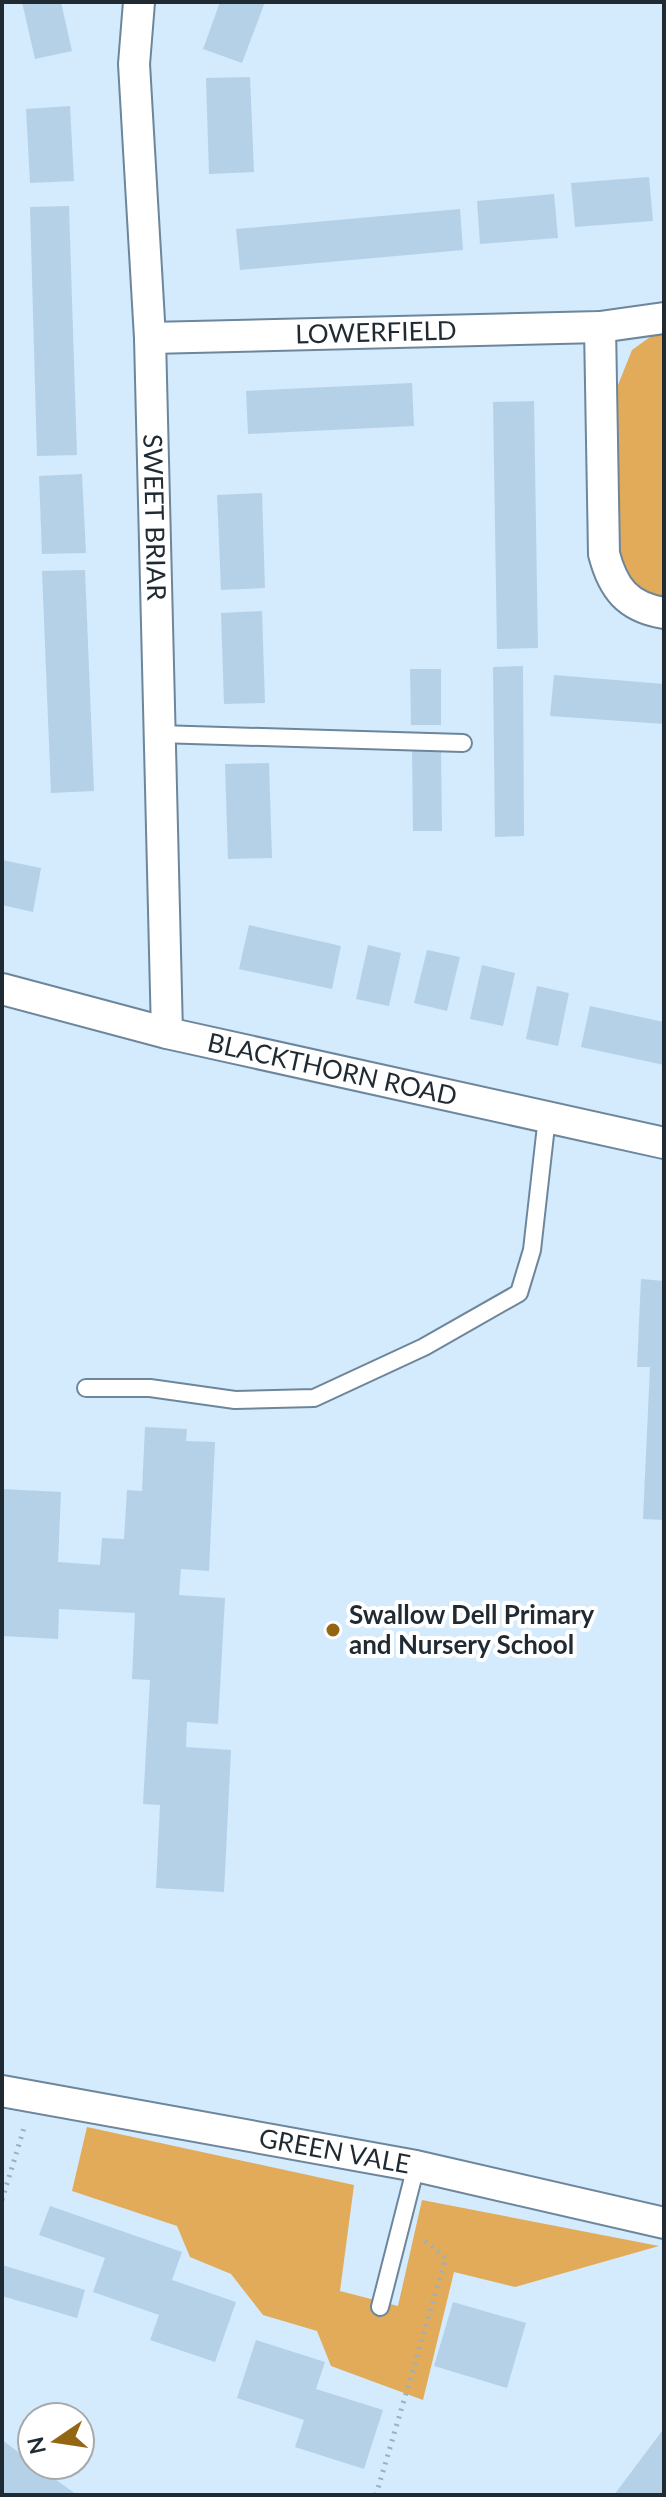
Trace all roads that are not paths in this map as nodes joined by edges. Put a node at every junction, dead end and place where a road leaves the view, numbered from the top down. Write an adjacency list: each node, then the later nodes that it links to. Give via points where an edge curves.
1 (139, 2): 4 (street, SWEET BRIAR, via 134,64)
2 (664, 318): 3 (street, LOWERFIELD)
3 (600, 327): 4 (street, LOWERFIELD); 5 (street, via 604,554 611,578 632,602)
4 (150, 338): 6 (street, SWEET BRIAR)
5 (664, 613)
6 (158, 734): 7 (lane); 9 (street, SWEET BRIAR)
7 (463, 743)
8 (2, 989): 9 (street, BLACKTHORN ROAD)
9 (167, 1033): 10 (street, BLACKTHORN ROAD)
10 (547, 1117): 11 (street, BLACKTHORN ROAD); 12 (lane, via 532,1250 519,1293 424,1347 314,1398 235,1400 150,1388)
11 (664, 1143)
12 (86, 1388)
13 (2, 2091): 14 (street, GREEN VALE)
14 (416, 2166): 15 (street, GREEN VALE); 16 (lane)
15 (664, 2223)
16 (380, 2307)

